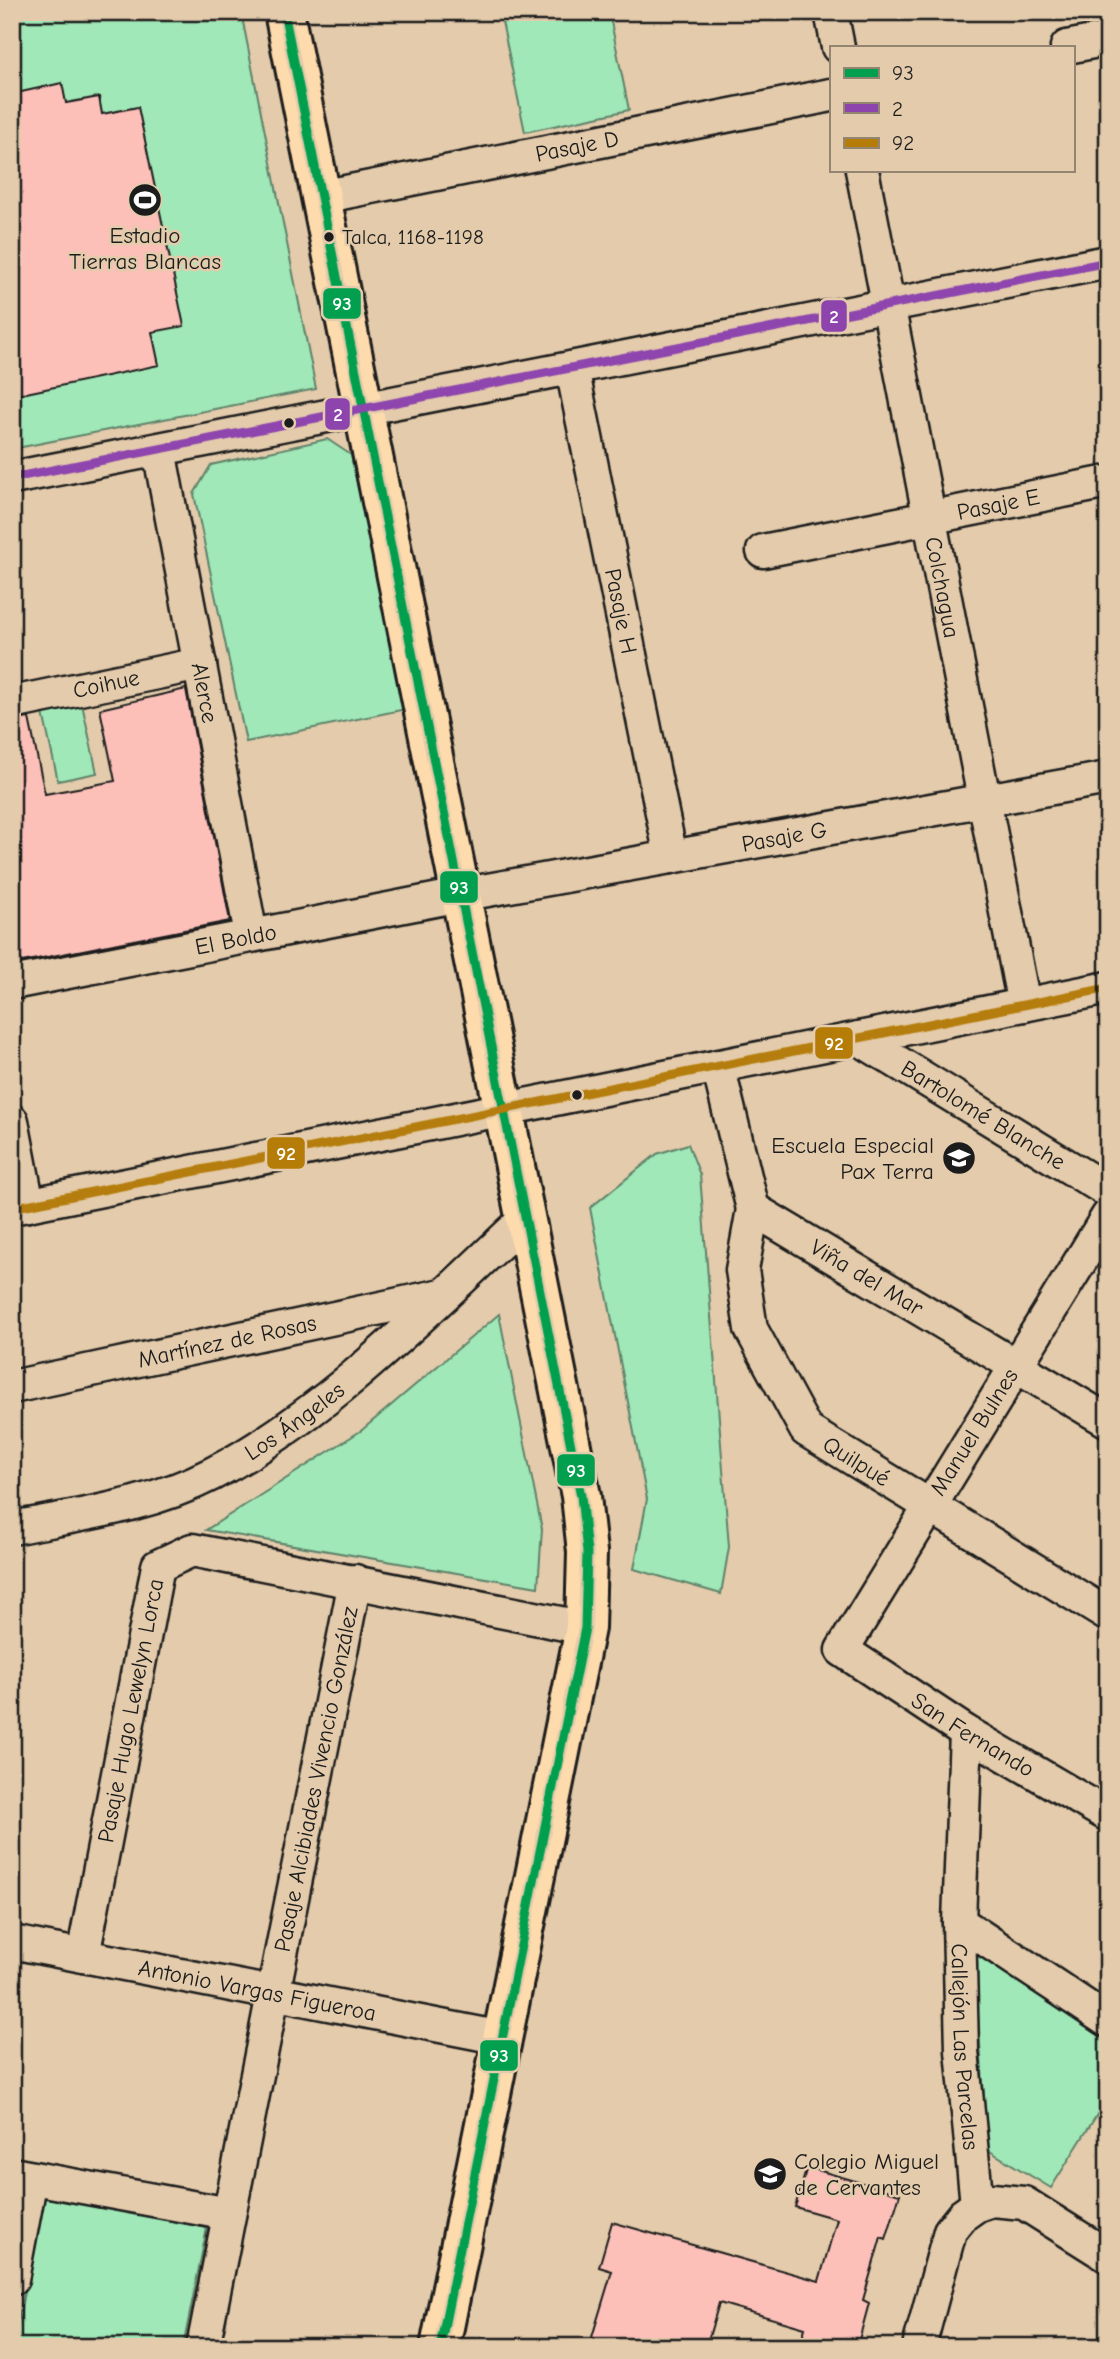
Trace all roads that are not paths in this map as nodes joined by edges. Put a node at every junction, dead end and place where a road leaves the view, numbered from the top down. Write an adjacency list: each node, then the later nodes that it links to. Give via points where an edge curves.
1 (285, 12): 8 (main road)
2 (831, 12): 4 (street)
3 (1108, 39): 5 (street)
4 (838, 46)
5 (1072, 46)
6 (830, 95): 8 (street, Pasaje D)
7 (862, 172): 10 (street, Colchagua)
8 (321, 197): 12 (main road)
9 (1108, 262): 10 (street)
10 (888, 306): 11 (street); 16 (street, Colchagua)
11 (572, 368): 12 (street); 22 (street, Pasaje H)
12 (363, 409): 13 (street); 23 (main road)
13 (159, 450): 14 (street); 18 (street, Alerce)
14 (12, 478)
15 (1108, 482): 16 (street, Pasaje E)
16 (930, 518): 17 (street, Pasaje E); 21 (street, Colchagua)
17 (763, 551)
18 (200, 664): 19 (street, Coihue); 24 (street, Alerce)
19 (12, 703)
20 (1108, 778): 21 (street, Pasaje G)
21 (984, 800): 22 (street, Pasaje G); 27 (street, Colchagua)
22 (671, 856): 23 (street, Pasaje G)
23 (460, 895): 24 (street, El Boldo); 30 (main road)
24 (251, 935): 25 (street, El Boldo)
25 (12, 983)
26 (1108, 988): 27 (street)
27 (1024, 1005): 28 (street)
28 (858, 1038): 29 (street); 32 (street, Bartolomé Blanche)
29 (718, 1066): 30 (street); 34 (street)
30 (502, 1110): 33 (street); 36 (main road)
31 (12, 1121): 33 (street)
32 (1104, 1185)
33 (20, 1206)
34 (753, 1209): 38 (street, Viña del Mar); 41 (street, Quilpué, via 742,1270 751,1329 806,1430)
35 (1108, 1216): 38 (street, Manuel Bulnes)
36 (524, 1220): 37 (street, Los Ángeles); 45 (main road, via 582,1496)
37 (444, 1294): 39 (street, Martínez de Rosas); 42 (street, Los Ángeles, via 306,1415 211,1475 124,1507)
38 (1014, 1367): 40 (street, Viña del Mar); 41 (street, Manuel Bulnes)
39 (12, 1387)
40 (1108, 1421)
41 (928, 1507): 44 (street, Quilpué); 46 (street, Manuel Bulnes)
42 (12, 1528)
43 (355, 1581): 45 (street, Pasaje Hugo Lewelyn Lorca); 51 (street, Pasaje Hugo Lewelyn Lorca, via 192,1550 158,1566); 52 (street, Pasaje Alcibiades Vivencio González)
44 (1108, 1615)
45 (586, 1629): 54 (main road)
46 (842, 1650): 47 (street, San Fernando)
47 (966, 1732): 48 (street, San Fernando); 49 (street, Callejón Las Parcelas)
48 (1108, 1815)
49 (959, 1923): 53 (street); 56 (street, Callejón Las Parcelas, via 962,2051)
50 (12, 1942): 51 (street, Antonio Vargas Figueroa)
51 (83, 1956): 52 (street, Antonio Vargas Figueroa)
52 (273, 1993): 54 (street, Antonio Vargas Figueroa); 57 (street, Pasaje Alcibiades Vivencio González)
53 (1108, 2021)
54 (502, 2038): 61 (main road)
55 (22, 2176): 57 (street); 59 (street)
56 (977, 2205): 58 (street, via 1008,2199 1024,2203); 62 (street, via 956,2223 940,2254)
57 (229, 2214): 60 (street, Pasaje Alcibiades Vivencio González)
58 (1108, 2256)
59 (12, 2279)
60 (203, 2347)
61 (440, 2347)
62 (919, 2347)

